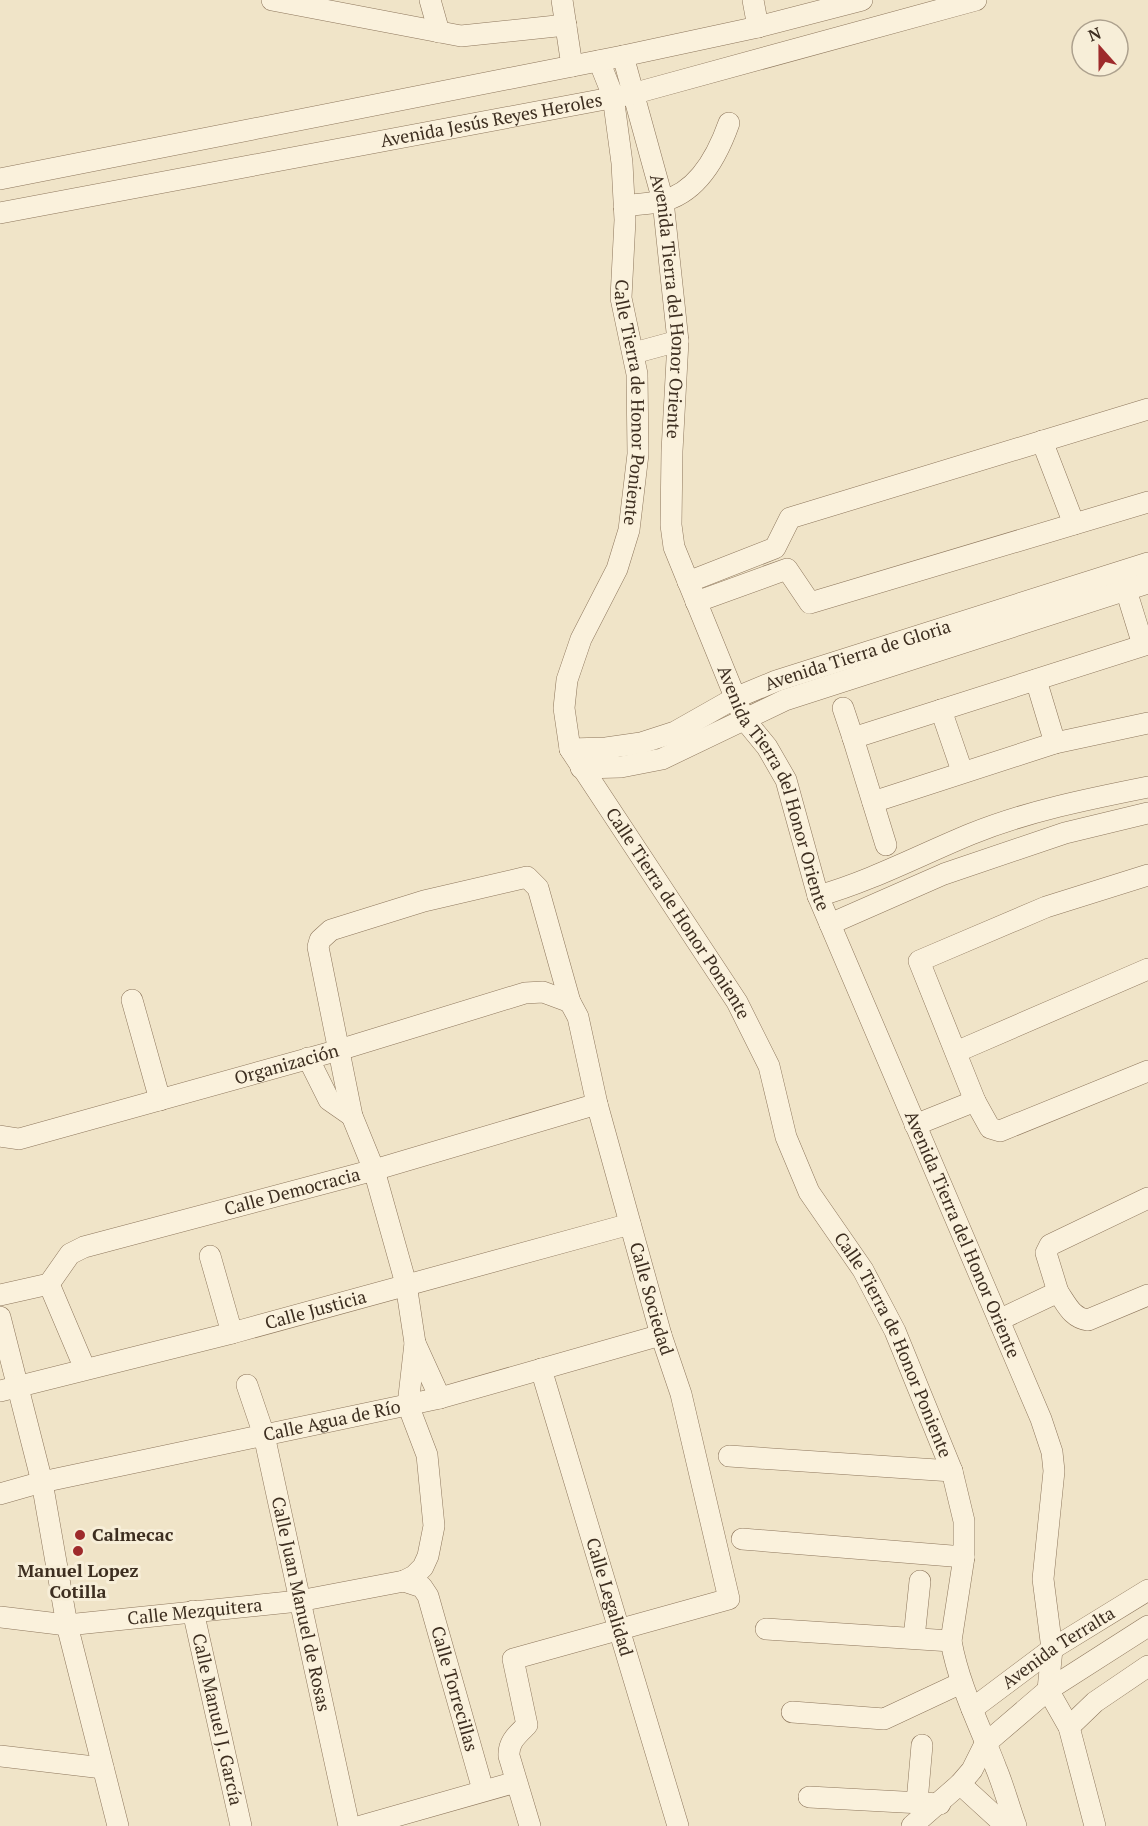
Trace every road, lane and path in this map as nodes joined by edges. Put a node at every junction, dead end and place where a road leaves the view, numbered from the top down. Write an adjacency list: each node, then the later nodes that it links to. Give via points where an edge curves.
1 (272, 0): 6 (street)
2 (430, 0): 9 (street)
3 (562, 0): 8 (street)
4 (862, 0): 7 (street)
5 (976, 0): 13 (street, Avenida Jesús Reyes Heroles)
6 (331, 5): 9 (street)
7 (758, 9): 10 (street)
8 (566, 25): 9 (street, via 474,36); 12 (street)
9 (439, 32)
10 (623, 56): 11 (street); 13 (street, Avenida Tierra del Honor Oriente)
11 (599, 61): 12 (street); 13 (street, Calle Tierra de Honor Poniente)
12 (572, 66): 15 (street)
13 (622, 95): 16 (street, Avenida Tierra del Honor Oriente); 17 (street, Calle Tierra de Honor Poniente); 18 (street, Avenida Jesús Reyes Heroles)
14 (729, 123): 16 (street, via 706,170 680,194)
15 (0, 179)
16 (663, 201): 17 (street); 19 (street, Avenida Tierra del Honor Oriente)
17 (624, 206): 20 (street, Calle Tierra de Honor Poniente, via 621,298)
18 (0, 213)
19 (678, 341): 20 (street); 26 (street, Avenida Tierra del Honor Oriente, via 671,537)
20 (634, 354): 39 (street, Calle Tierra de Honor Poniente, via 638,454 629,530 617,569 581,639 567,680 564,708)
21 (1148, 409): 22 (street)
22 (1042, 441): 24 (street); 26 (street, via 790,518 775,548)
23 (1148, 502): 24 (street)
24 (1074, 524): 29 (street, via 810,603 787,569)
25 (1148, 563): 32 (street, Avenida Tierra de Gloria, via 776,681)
26 (688, 582): 29 (street, Avenida Tierra del Honor Oriente)
27 (1148, 583): 28 (street, Avenida Tierra de Gloria)
28 (1126, 590): 30 (street); 35 (street, Avenida Tierra de Gloria, via 785,700)
29 (696, 602): 32 (street, Avenida Tierra del Honor Oriente)
30 (1145, 644): 31 (street)
31 (1036, 680): 34 (street); 38 (street)
32 (735, 698): 35 (street, Avenida Tierra del Honor Oriente); 39 (street, Avenida Tierra de Gloria, via 675,732 641,743)
33 (843, 708): 37 (street)
34 (941, 710): 37 (street); 41 (street)
35 (744, 718): 40 (street, Avenida Tierra de Gloria, via 705,741 662,759 621,767); 47 (street, Avenida Tierra del Honor Oriente, via 786,780)
36 (1148, 723): 38 (street)
37 (853, 738): 43 (street)
38 (1055, 743): 41 (street)
39 (570, 749): 40 (street, Calle Tierra de Honor Poniente)
40 (580, 768): 84 (street, Calle Tierra de Honor Poniente, via 754,1033 769,1066 797,1166 809,1192 880,1299)
41 (962, 771): 43 (street)
42 (1148, 787): 47 (street, via 1023,816)
43 (873, 802): 45 (street)
44 (1148, 813): 48 (street, via 1065,833 944,874)
45 (886, 845)
46 (1148, 875): 53 (street, via 1046,907 920,959 918,965)
47 (818, 896): 48 (street, Avenida Tierra del Honor Oriente)
48 (830, 924): 60 (street, Avenida Tierra del Honor Oriente)
49 (1148, 969): 53 (street)
50 (132, 1000): 56 (street)
51 (570, 1002): 52 (street, Organización, via 543,992 525,993); 52 (street, Calle Sociedad, via 538,888 527,877 424,901 331,930 320,940 318,954); 58 (street, Calle Sociedad, via 578,1017)
52 (339, 1050): 54 (street, Organización); 59 (street)
53 (956, 1052): 57 (street)
54 (308, 1058): 56 (street, Organización); 59 (street, via 329,1100)
55 (1148, 1071): 57 (street, via 1000,1131 990,1128)
56 (160, 1100): 61 (street, Organización, via 18,1139)
57 (975, 1101): 60 (street)
58 (597, 1104): 62 (street, Calle Democracia); 64 (street, Calle Sociedad)
59 (352, 1116): 62 (street)
60 (915, 1125): 72 (street, Avenida Tierra del Honor Oriente)
61 (0, 1136)
62 (374, 1170): 66 (street, Calle Democracia, via 84,1247 70,1254); 67 (street)
63 (1148, 1198): 68 (street, via 1050,1245 1046,1253)
64 (630, 1224): 67 (street, Calle Justicia); 74 (street, Calle Sociedad)
65 (210, 1256): 73 (street)
66 (49, 1284): 69 (street); 77 (street)
67 (406, 1284): 73 (street, Calle Justicia); 75 (street)
68 (1058, 1292): 70 (street, via 1073,1314 1088,1320); 72 (street)
69 (0, 1295)
70 (1148, 1295)
71 (0, 1317): 79 (street)
72 (999, 1320): 101 (street, Avenida Tierra del Honor Oriente, via 1052,1452 1053,1491 1043,1579)
73 (232, 1333): 77 (street, Calle Justicia)
74 (661, 1335): 76 (street, Calle Agua de Río); 97 (street, Calle Sociedad, via 681,1394 729,1599)
75 (415, 1342): 80 (street); 81 (street)
76 (541, 1369): 80 (street, Calle Agua de Río); 97 (street, Calle Legalidad)
77 (85, 1370): 79 (street, Calle Justicia)
78 (247, 1385): 82 (street, Calle Juan Manuel de Rosas)
79 (9, 1389): 85 (street)
80 (441, 1398): 81 (street, Calle Agua de Río)
81 (408, 1405): 82 (street, Calle Agua de Río); 89 (street, via 427,1455 434,1526 423,1567)
82 (264, 1435): 85 (street, Calle Agua de Río); 92 (street, Calle Juan Manuel de Rosas)
83 (729, 1456): 84 (street)
84 (952, 1471): 88 (street, Calle Tierra de Honor Poniente, via 964,1521)
85 (42, 1482): 86 (street, Calle Agua de Río); 95 (street)
86 (0, 1494)
87 (742, 1539): 88 (street)
88 (964, 1557): 100 (street, Calle Tierra de Honor Poniente)
89 (404, 1581): 92 (street, Calle Mezquitera); 114 (street, Calle Torrecillas, via 424,1588)
90 (920, 1581): 99 (street)
91 (1148, 1590): 101 (street, Avenida Terralta)
92 (299, 1601): 93 (street, Calle Mezquitera); 120 (street, Calle Juan Manuel de Rosas)
93 (193, 1611): 95 (street, Calle Mezquitera); 119 (street, Calle Manuel J. García)
94 (0, 1617): 95 (street, Calle Mezquitera)
95 (67, 1625): 111 (street)
96 (1148, 1626): 104 (street, Avenida Terralta)
97 (618, 1628): 112 (street, Calle Torrecillas, via 513,1659 527,1725 509,1748); 123 (street, Calle Legalidad)
98 (766, 1629): 99 (street)
99 (914, 1638): 100 (street)
100 (951, 1641): 103 (street, Calle Tierra de Honor Poniente)
101 (1052, 1649): 104 (street, Avenida Tierra del Honor Oriente); 105 (street, Avenida Terralta)
102 (1148, 1666): 107 (street)
103 (961, 1683): 105 (street, Calle Tierra de Honor Poniente); 106 (street, via 884,1719)
104 (1048, 1690): 107 (street); 108 (street, Avenida Terralta)
105 (972, 1709): 108 (street, Calle Tierra de Honor Poniente)
106 (792, 1713)
107 (1065, 1719): 127 (street)
108 (986, 1743): 113 (street); 126 (street, Calle Tierra de Honor Poniente)
109 (922, 1745): 116 (street)
110 (0, 1756): 111 (street)
111 (103, 1768): 118 (street)
112 (516, 1782): 114 (street); 122 (street, Calle Torrecillas)
113 (960, 1784): 117 (street); 125 (street)
114 (483, 1790): 121 (street)
115 (809, 1797): 116 (street)
116 (916, 1802): 117 (street)
117 (940, 1804): 124 (street)
118 (118, 1826)
119 (241, 1826)
120 (349, 1826)
121 (361, 1826)
122 (530, 1826)
123 (678, 1826)
124 (912, 1826)
125 (1006, 1826)
126 (1016, 1826)
127 (1095, 1826)

